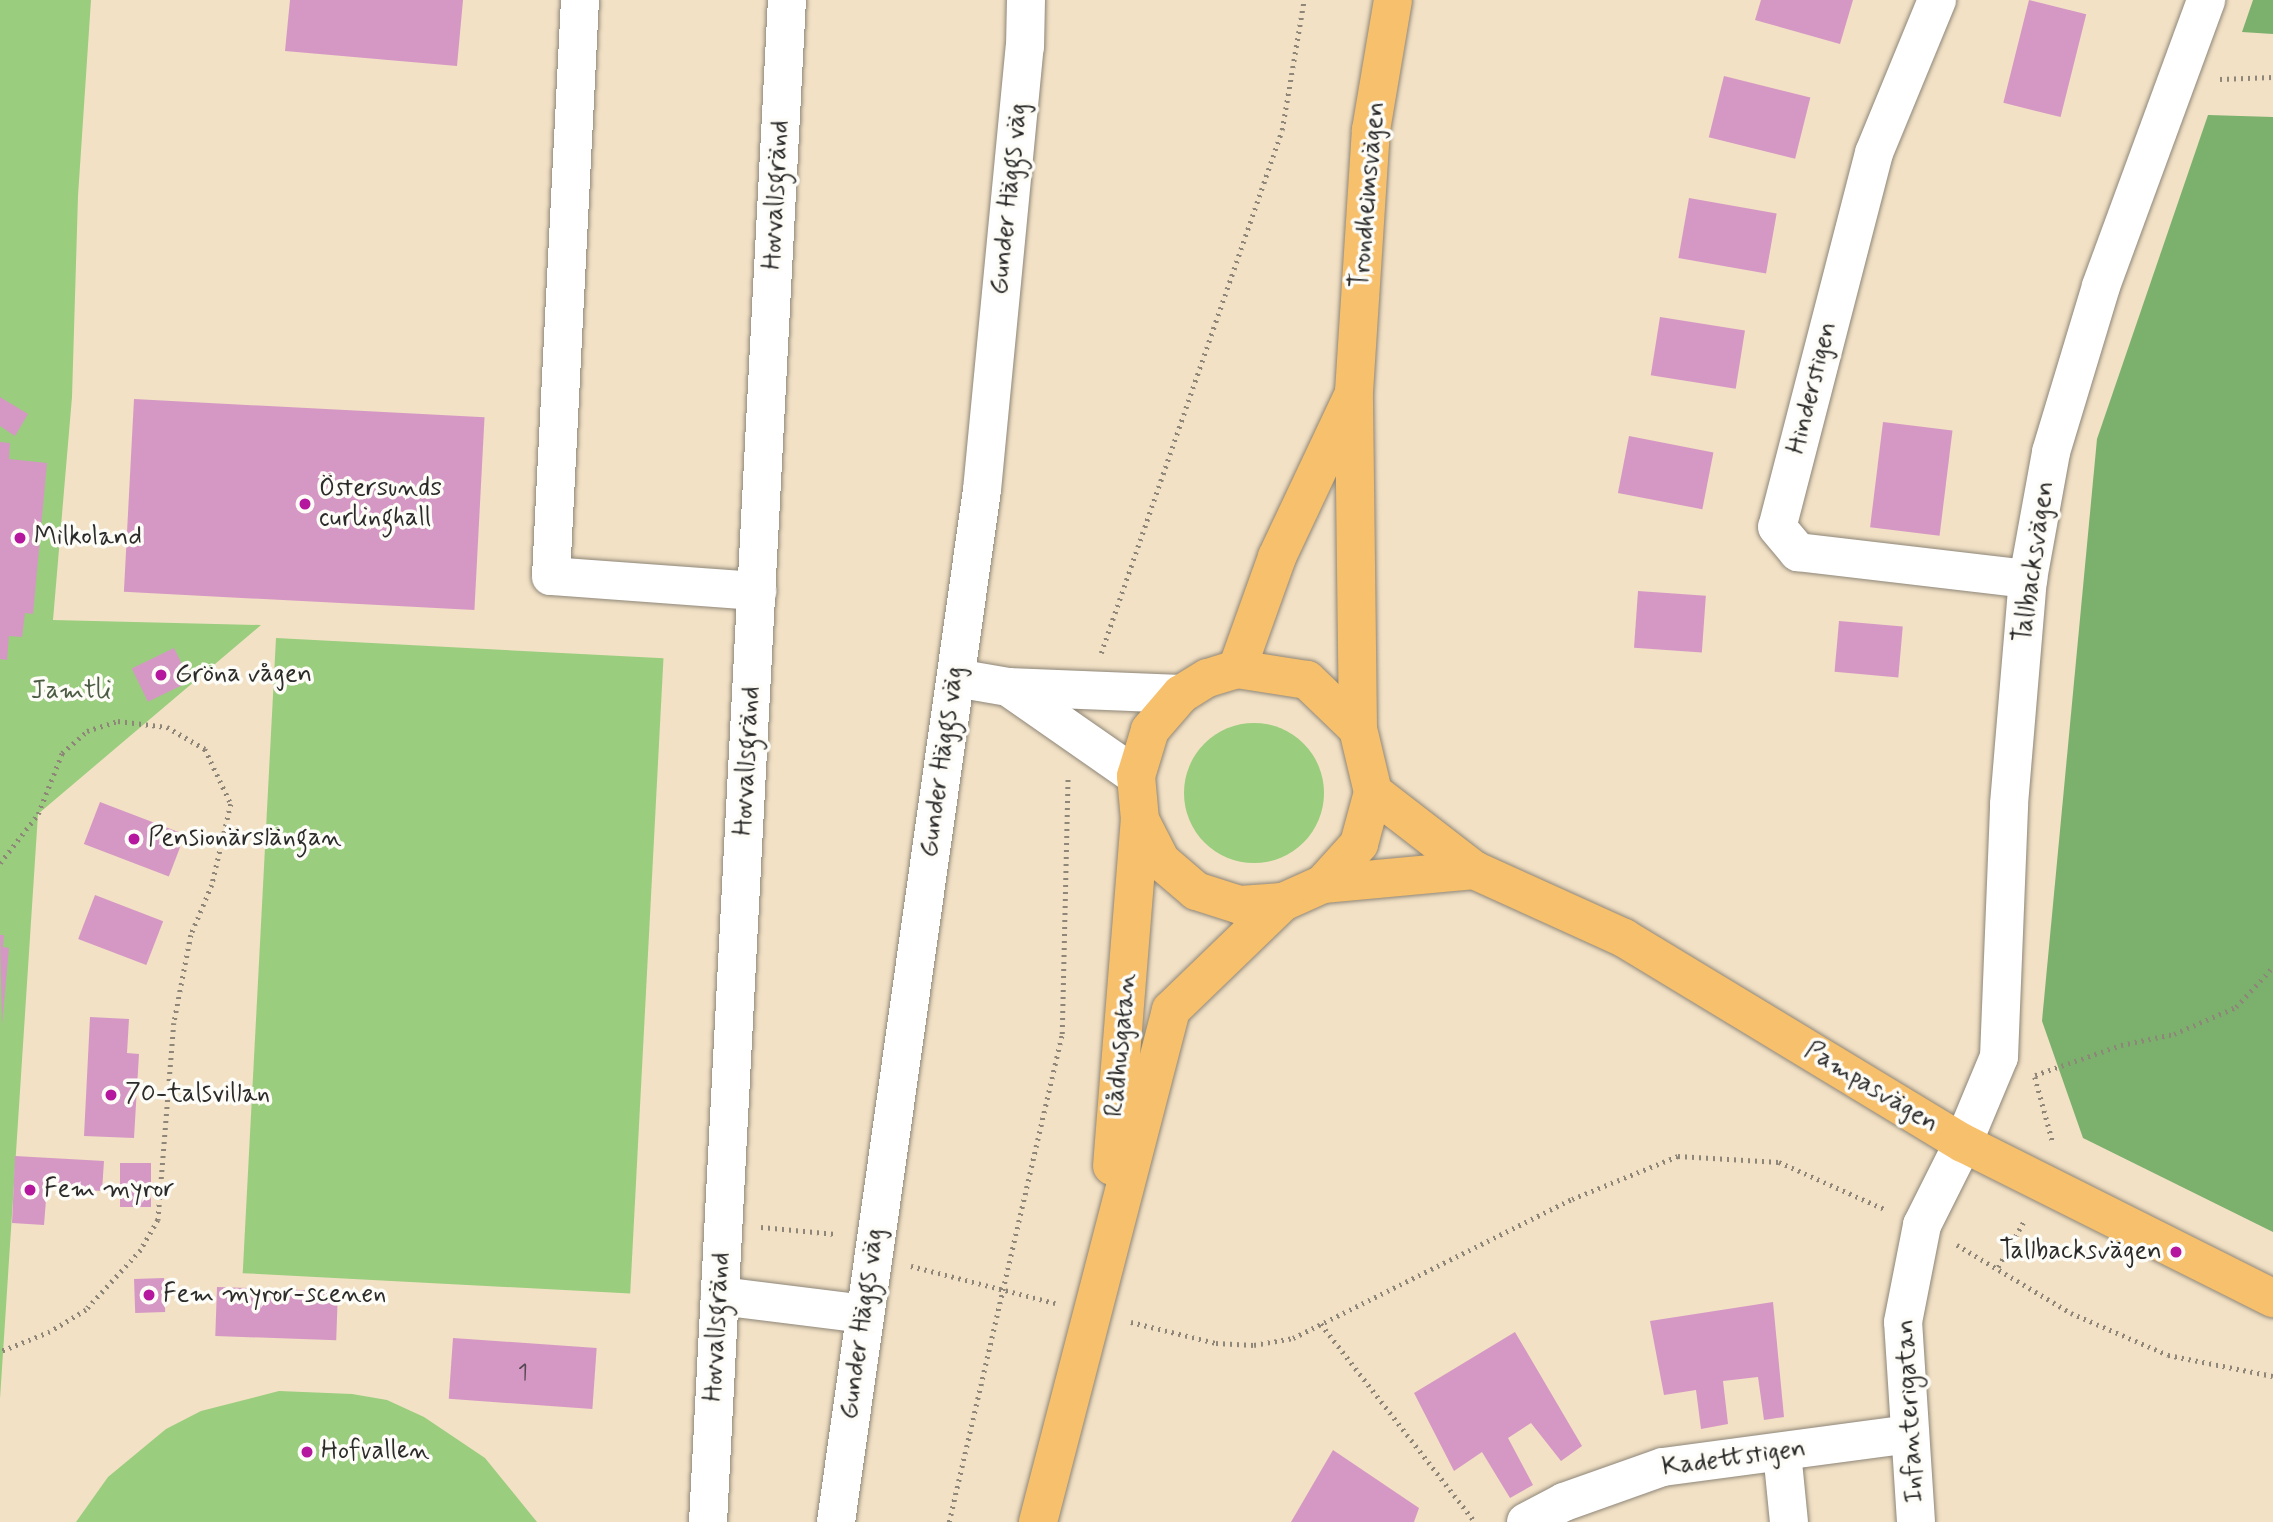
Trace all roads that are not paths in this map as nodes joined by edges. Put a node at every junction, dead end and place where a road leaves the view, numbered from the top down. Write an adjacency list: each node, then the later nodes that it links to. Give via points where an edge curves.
1 (580, 0): 9 (street, via 551,576)
2 (787, 0): 9 (street, Hovvallsgränd)
3 (1026, 0): 11 (street, Gunder Häggs väg, via 982,490)
4 (1393, 0): 7 (main road, Trondheimsvägen, via 1371,130)
5 (1937, 0): 8 (street, Hinderstigen, via 1874,153 1777,527 1798,552)
6 (2206, 0): 8 (street, Tallbacksvägen, via 2101,286 2051,452)
7 (1354, 392): 10 (main road, Trondheimsvägen, via 1277,557); 14 (main road, Trondheimsvägen)
8 (2028, 579): 21 (street, Tallbacksvägen, via 2009,804 1998,1057)
9 (757, 592): 23 (street, Hovvallsgränd)
10 (1237, 669): 13 (main road, via 1207,678); 14 (main road, via 1307,680)
11 (956, 678): 12 (street); 25 (street, Gunder Häggs väg)
12 (1008, 687): 13 (street); 15 (street)
13 (1181, 694): 15 (main road, via 1150,730)
14 (1358, 729): 16 (main road)
15 (1136, 776): 17 (main road)
16 (1373, 792): 18 (main road, Pampasvägen); 19 (main road, via 1359,844)
17 (1140, 820): 20 (main road, via 1161,861 1196,891 1240,905); 22 (main road, Rådhusgatan)
18 (1474, 870): 19 (main road, Pampasvägen); 21 (main road, Pampasvägen, via 1623,938)
19 (1323, 884): 20 (main road)
20 (1283, 902): 22 (main road, Rådhusgatan, via 1171,1010)
21 (1963, 1143): 24 (main road, Pampasvägen); 26 (street, Infanterigatan, via 1922,1225 1903,1322)
22 (1103, 1270): 30 (main road, Rådhusgatan)
23 (720, 1296): 25 (street); 28 (street, Hovvallsgränd)
24 (2273, 1298)
25 (864, 1314): 29 (street, Gunder Häggs väg)
26 (1909, 1434): 27 (street, Kadettstigen); 33 (street, Infanterigatan)
27 (1782, 1452): 31 (street, Kadettstigen, via 1663,1467 1564,1502); 32 (street)
28 (708, 1522)
29 (836, 1522)
30 (1038, 1522)
31 (1526, 1522)
32 (1789, 1522)
33 (1916, 1522)

